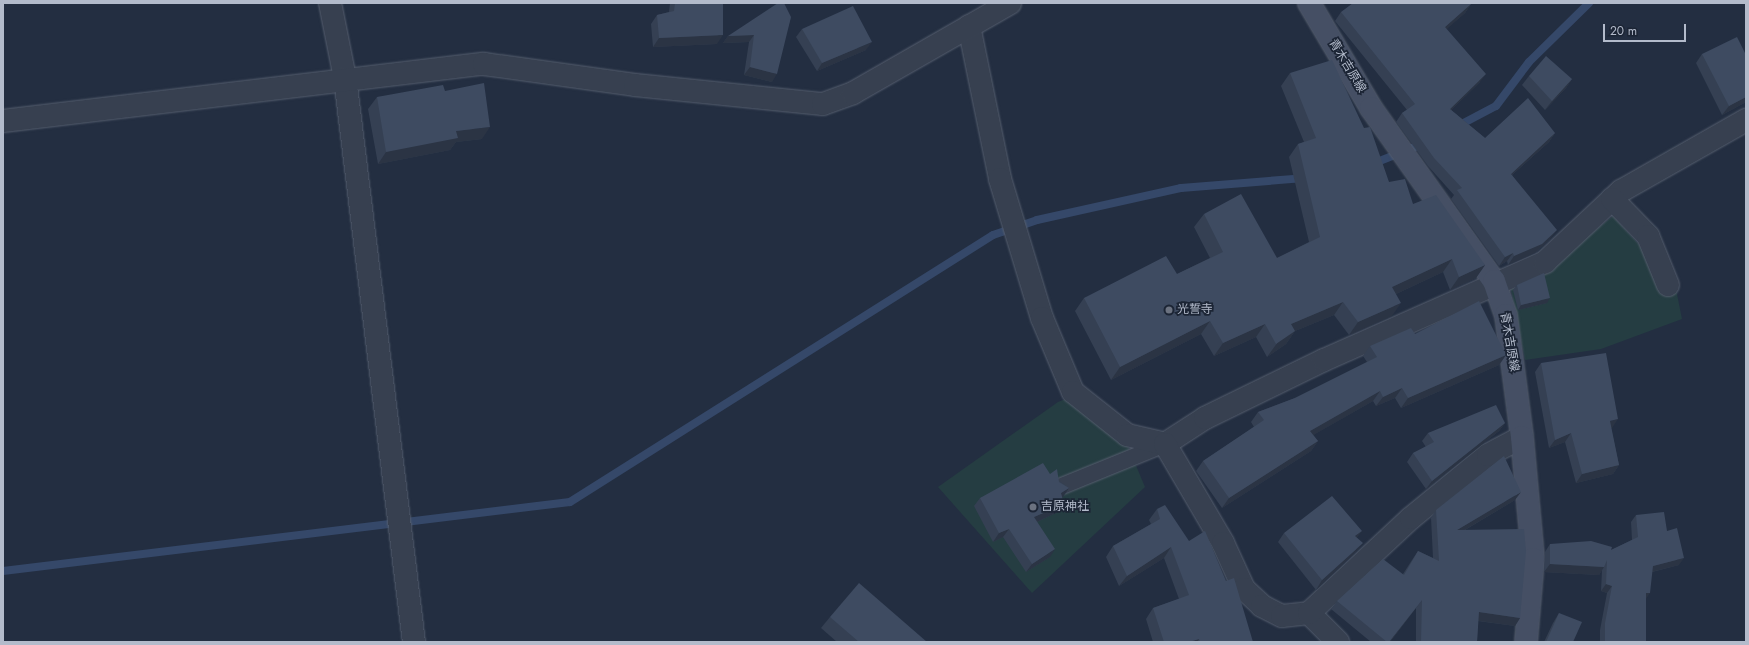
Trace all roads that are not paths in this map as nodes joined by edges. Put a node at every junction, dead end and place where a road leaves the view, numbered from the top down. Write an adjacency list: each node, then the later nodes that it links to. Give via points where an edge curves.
1 (330, 3): 5 (street)
2 (1010, 3): 4 (street)
3 (1309, 3): 9 (main road, 青木吉原線, via 1371,108)
4 (969, 26): 5 (street, via 853,93 823,104 635,85 484,64); 12 (street, via 1000,179 1042,318 1073,392 1127,435)
5 (345, 78): 7 (street); 15 (street)
6 (1746, 120): 8 (street)
7 (3, 121)
8 (1612, 199): 9 (street, via 1545,262); 10 (street, via 1648,236)
9 (1494, 282): 11 (main road, 青木吉原線, via 1506,315); 12 (street, via 1205,418)
10 (1668, 285)
11 (1522, 437): 14 (street, via 1488,455 1417,513); 17 (main road, 青木吉原線, via 1533,559)
12 (1165, 444): 13 (lane); 14 (street, via 1223,542 1244,589 1262,606 1282,616)
13 (1062, 486)
14 (1309, 613): 16 (street)
15 (414, 642)
16 (1338, 642)
17 (1526, 642)

